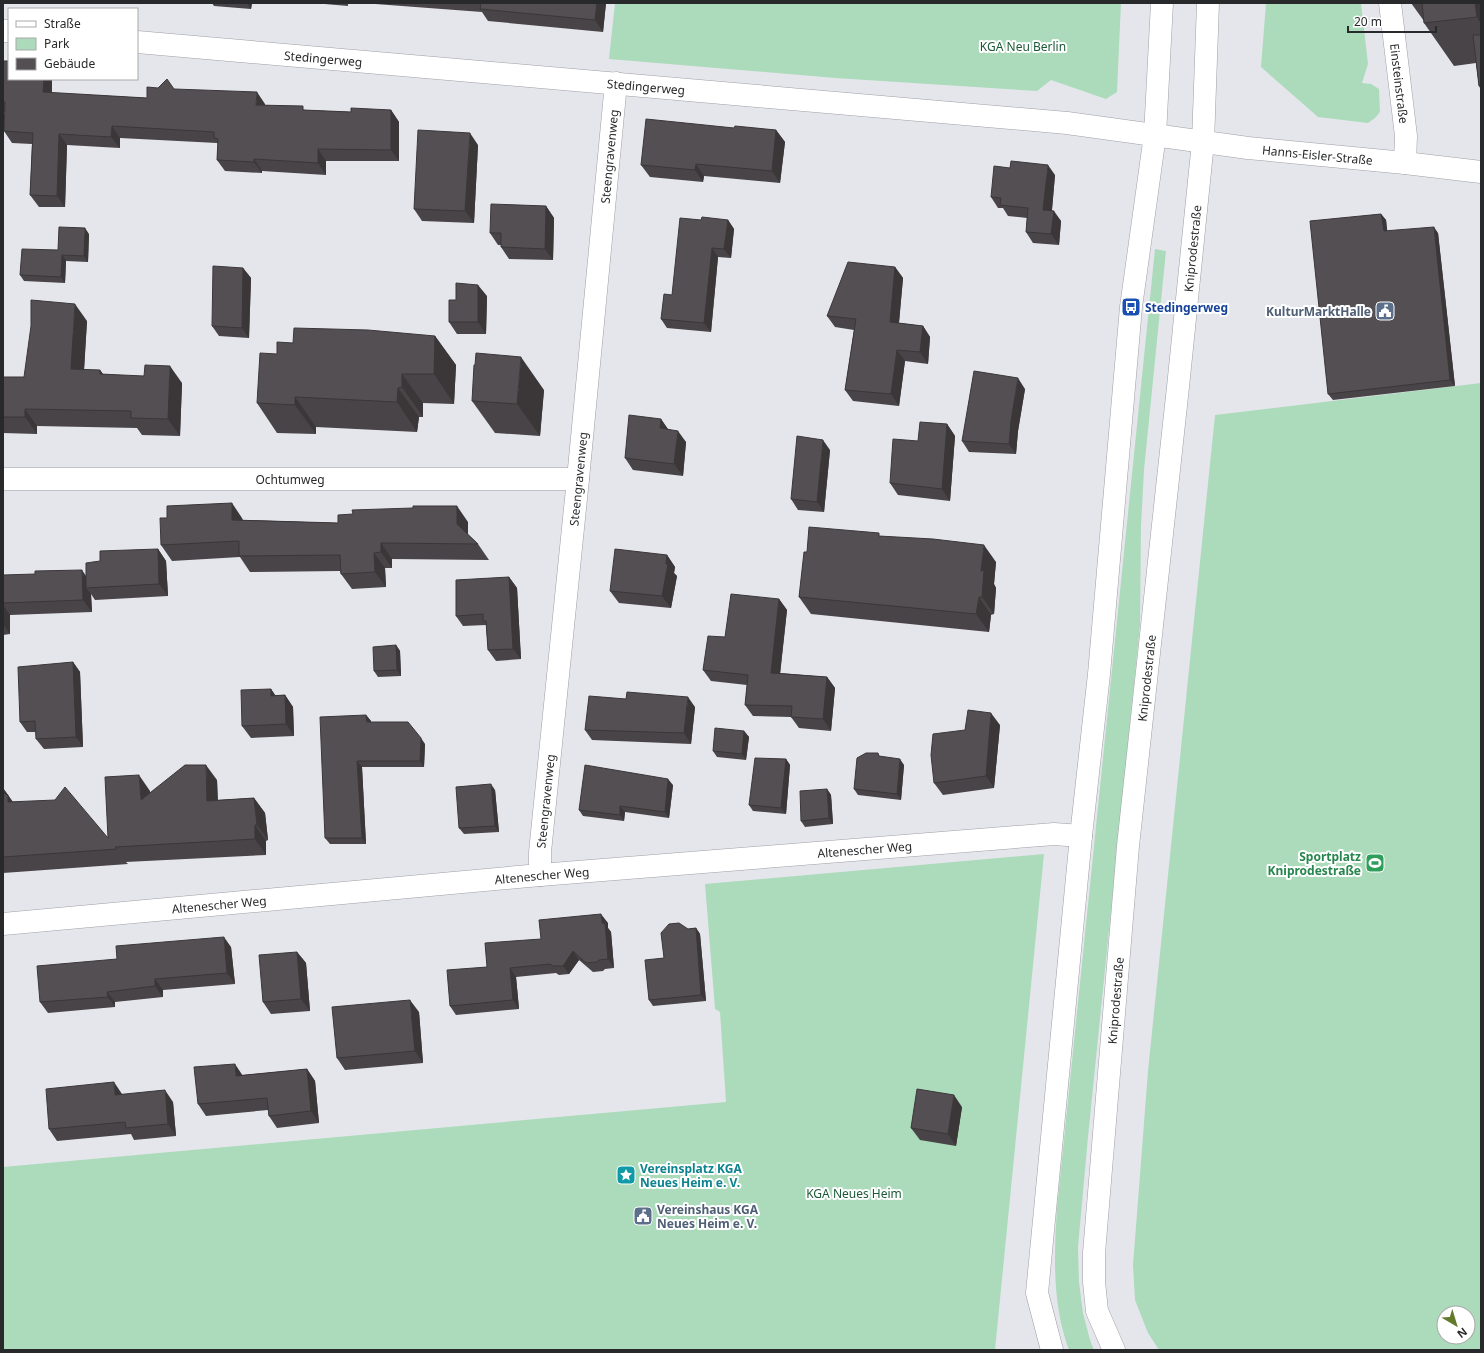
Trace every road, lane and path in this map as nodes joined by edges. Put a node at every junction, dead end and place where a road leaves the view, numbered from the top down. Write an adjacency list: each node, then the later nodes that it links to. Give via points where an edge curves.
1 (1162, 3): 6 (street)
2 (1208, 3): 7 (street, Kniprodestraße)
3 (1390, 3): 8 (street, Einsteinstraße, via 1406,136)
4 (138, 42): 5 (street, Stedingerweg)
5 (616, 83): 6 (street, Stedingerweg, via 1067,123); 11 (street, Steengravenweg)
6 (1155, 135): 7 (street, Hanns-Eisler-Straße); 12 (street, via 1131,307 1099,674)
7 (1203, 142): 8 (street, Hanns-Eisler-Straße); 16 (street, Kniprodestraße, via 1128,846 1094,1253 1097,1311)
8 (1405, 163): 9 (street, Hanns-Eisler-Straße)
9 (1481, 172)
10 (3, 479): 11 (street, Ochtumweg)
11 (578, 479): 13 (street, Steengravenweg, via 540,852)
12 (1081, 836): 13 (street, Altenescher Weg, via 1054,834); 15 (street, via 1037,1293)
13 (540, 875): 14 (street, Altenescher Weg)
14 (3, 924)
15 (1052, 1350)
16 (1114, 1350)

